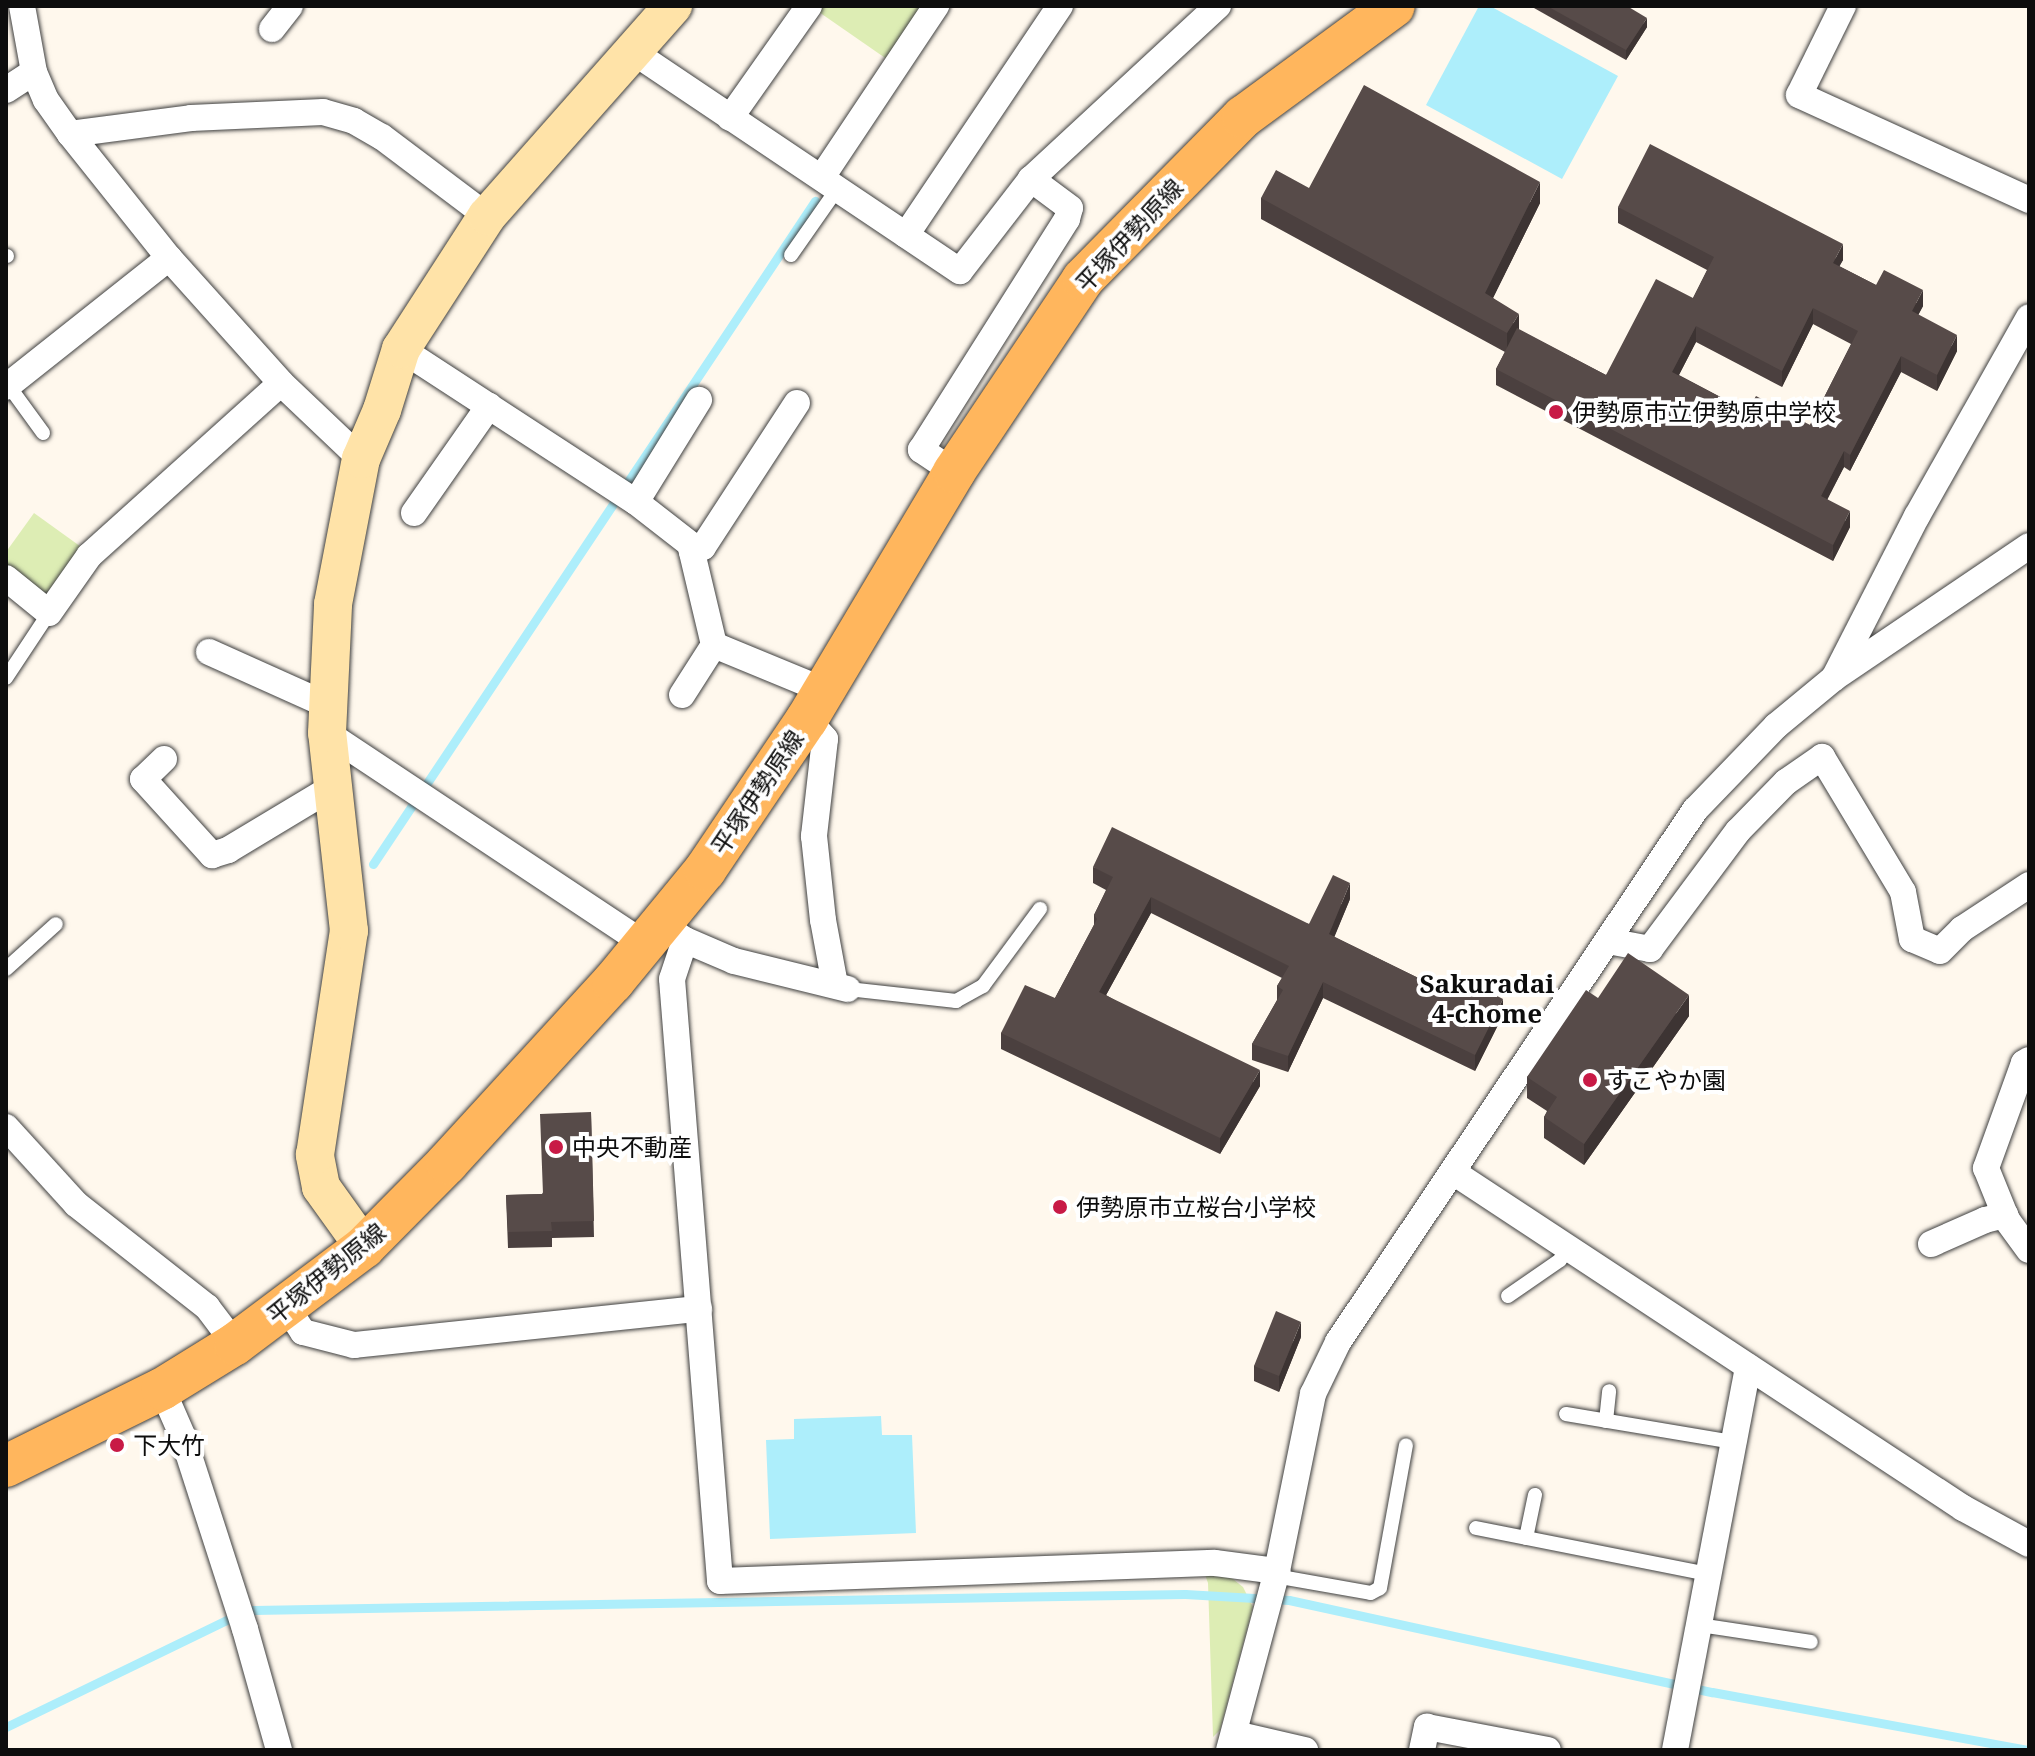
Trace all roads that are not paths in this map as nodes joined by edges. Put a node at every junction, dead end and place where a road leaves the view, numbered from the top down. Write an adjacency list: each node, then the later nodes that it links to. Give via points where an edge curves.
1 (22, 6): 12 (street)
2 (290, 6): 10 (street)
3 (673, 6): 11 (street)
4 (809, 6): 14 (street)
5 (936, 6): 17 (street)
6 (1060, 6): 20 (street)
7 (1394, 6): 32 (main road, 平塚伊勢原線, via 1243,117 1083,279)
8 (1843, 6): 18 (street, via 1799,95)
9 (1215, 7): 16 (street)
10 (272, 29)
11 (632, 51): 14 (street); 19 (street)
12 (34, 72): 13 (street); 15 (street)
13 (6, 90)
14 (730, 118): 17 (street)
15 (70, 134): 19 (street, via 191,118 323,112 382,137); 22 (street)
16 (1031, 179): 20 (street, via 960,271); 32 (street, via 1070,208 921,450)
17 (830, 182): 20 (street); 21 (lane)
18 (2029, 200)
19 (487, 216): 24 (street)
20 (906, 235)
21 (791, 255)
22 (169, 258): 25 (street); 26 (street)
23 (2029, 317): 42 (street)
24 (401, 349): 29 (street); 31 (street)
25 (281, 383): 31 (street); 38 (street, via 89,556)
26 (7, 385): 30 (lane)
27 (699, 400): 33 (street)
28 (797, 403): 36 (street, via 703,547)
29 (489, 406): 33 (street); 34 (street)
30 (43, 433)
31 (361, 459): 45 (street, via 333,604)
32 (954, 472): 44 (main road, 平塚伊勢原線)
33 (636, 502): 36 (street, via 690,544)
34 (414, 513)
35 (2029, 546): 42 (street)
36 (692, 552): 39 (street)
37 (6, 578): 38 (street)
38 (49, 613): 41 (lane)
39 (714, 645): 43 (street); 44 (street)
40 (209, 652): 45 (street)
41 (6, 678)
42 (1834, 678): 52 (street, via 1776,726 1695,810)
43 (682, 695)
44 (815, 704): 51 (main road, 平塚伊勢原線); 54 (street, via 825,739 814,836 823,920)
45 (328, 720): 47 (street); 51 (street)
46 (164, 759): 47 (street, via 138,783 212,855)
47 (333, 787): 60 (street, via 349,931 315,1155 321,1187)
48 (2029, 885): 52 (street, via 1962,929 1940,951 1912,939 1903,892 1822,757 1786,782 1738,831 1650,949)
49 (1040, 909): 54 (lane, via 983,986 956,1001)
50 (56, 924): 53 (lane)
51 (664, 936): 54 (street, via 734,961); 60 (main road, 平塚伊勢原線); 65 (street)
52 (1608, 941): 57 (street)
53 (6, 969)
54 (842, 987)
55 (2029, 1060): 58 (street, via 1986,1168)
56 (6, 1127): 66 (street, via 76,1204 207,1307)
57 (1453, 1172): 61 (street); 79 (street, via 1338,1342 1313,1394)
58 (2005, 1215): 59 (street); 62 (street)
59 (1931, 1244)
60 (364, 1247): 64 (main road, 平塚伊勢原線)
61 (1568, 1248): 63 (lane, via 1560,1260); 67 (street)
62 (2029, 1250)
63 (1508, 1296)
64 (286, 1306): 65 (street, via 303,1332 354,1345); 66 (main road, 平塚伊勢原線)
65 (699, 1309): 79 (street, via 720,1581 1215,1563)
66 (235, 1344): 68 (main road, 平塚伊勢原線)
67 (1748, 1367): 72 (street); 78 (street, via 1963,1508)
68 (162, 1389): 74 (main road, 平塚伊勢原線); 84 (street, via 183,1437)
69 (1609, 1391): 71 (lane)
70 (1566, 1414): 71 (lane)
71 (1606, 1421): 72 (lane)
72 (1734, 1442): 80 (street)
73 (1406, 1445): 79 (lane, via 1380,1588 1371,1593)
74 (6, 1466)
75 (1535, 1495): 77 (lane)
76 (1476, 1528): 77 (lane)
77 (1526, 1538): 80 (lane)
78 (2029, 1544)
79 (1276, 1574): 83 (street)
80 (1709, 1574): 81 (street)
81 (1699, 1625): 82 (lane); 88 (street)
82 (1811, 1642)
83 (1232, 1742): 85 (street)
84 (279, 1750)
85 (1305, 1750)
86 (1422, 1750): 87 (street, via 1427,1727)
87 (1548, 1750)
88 (1675, 1750)

